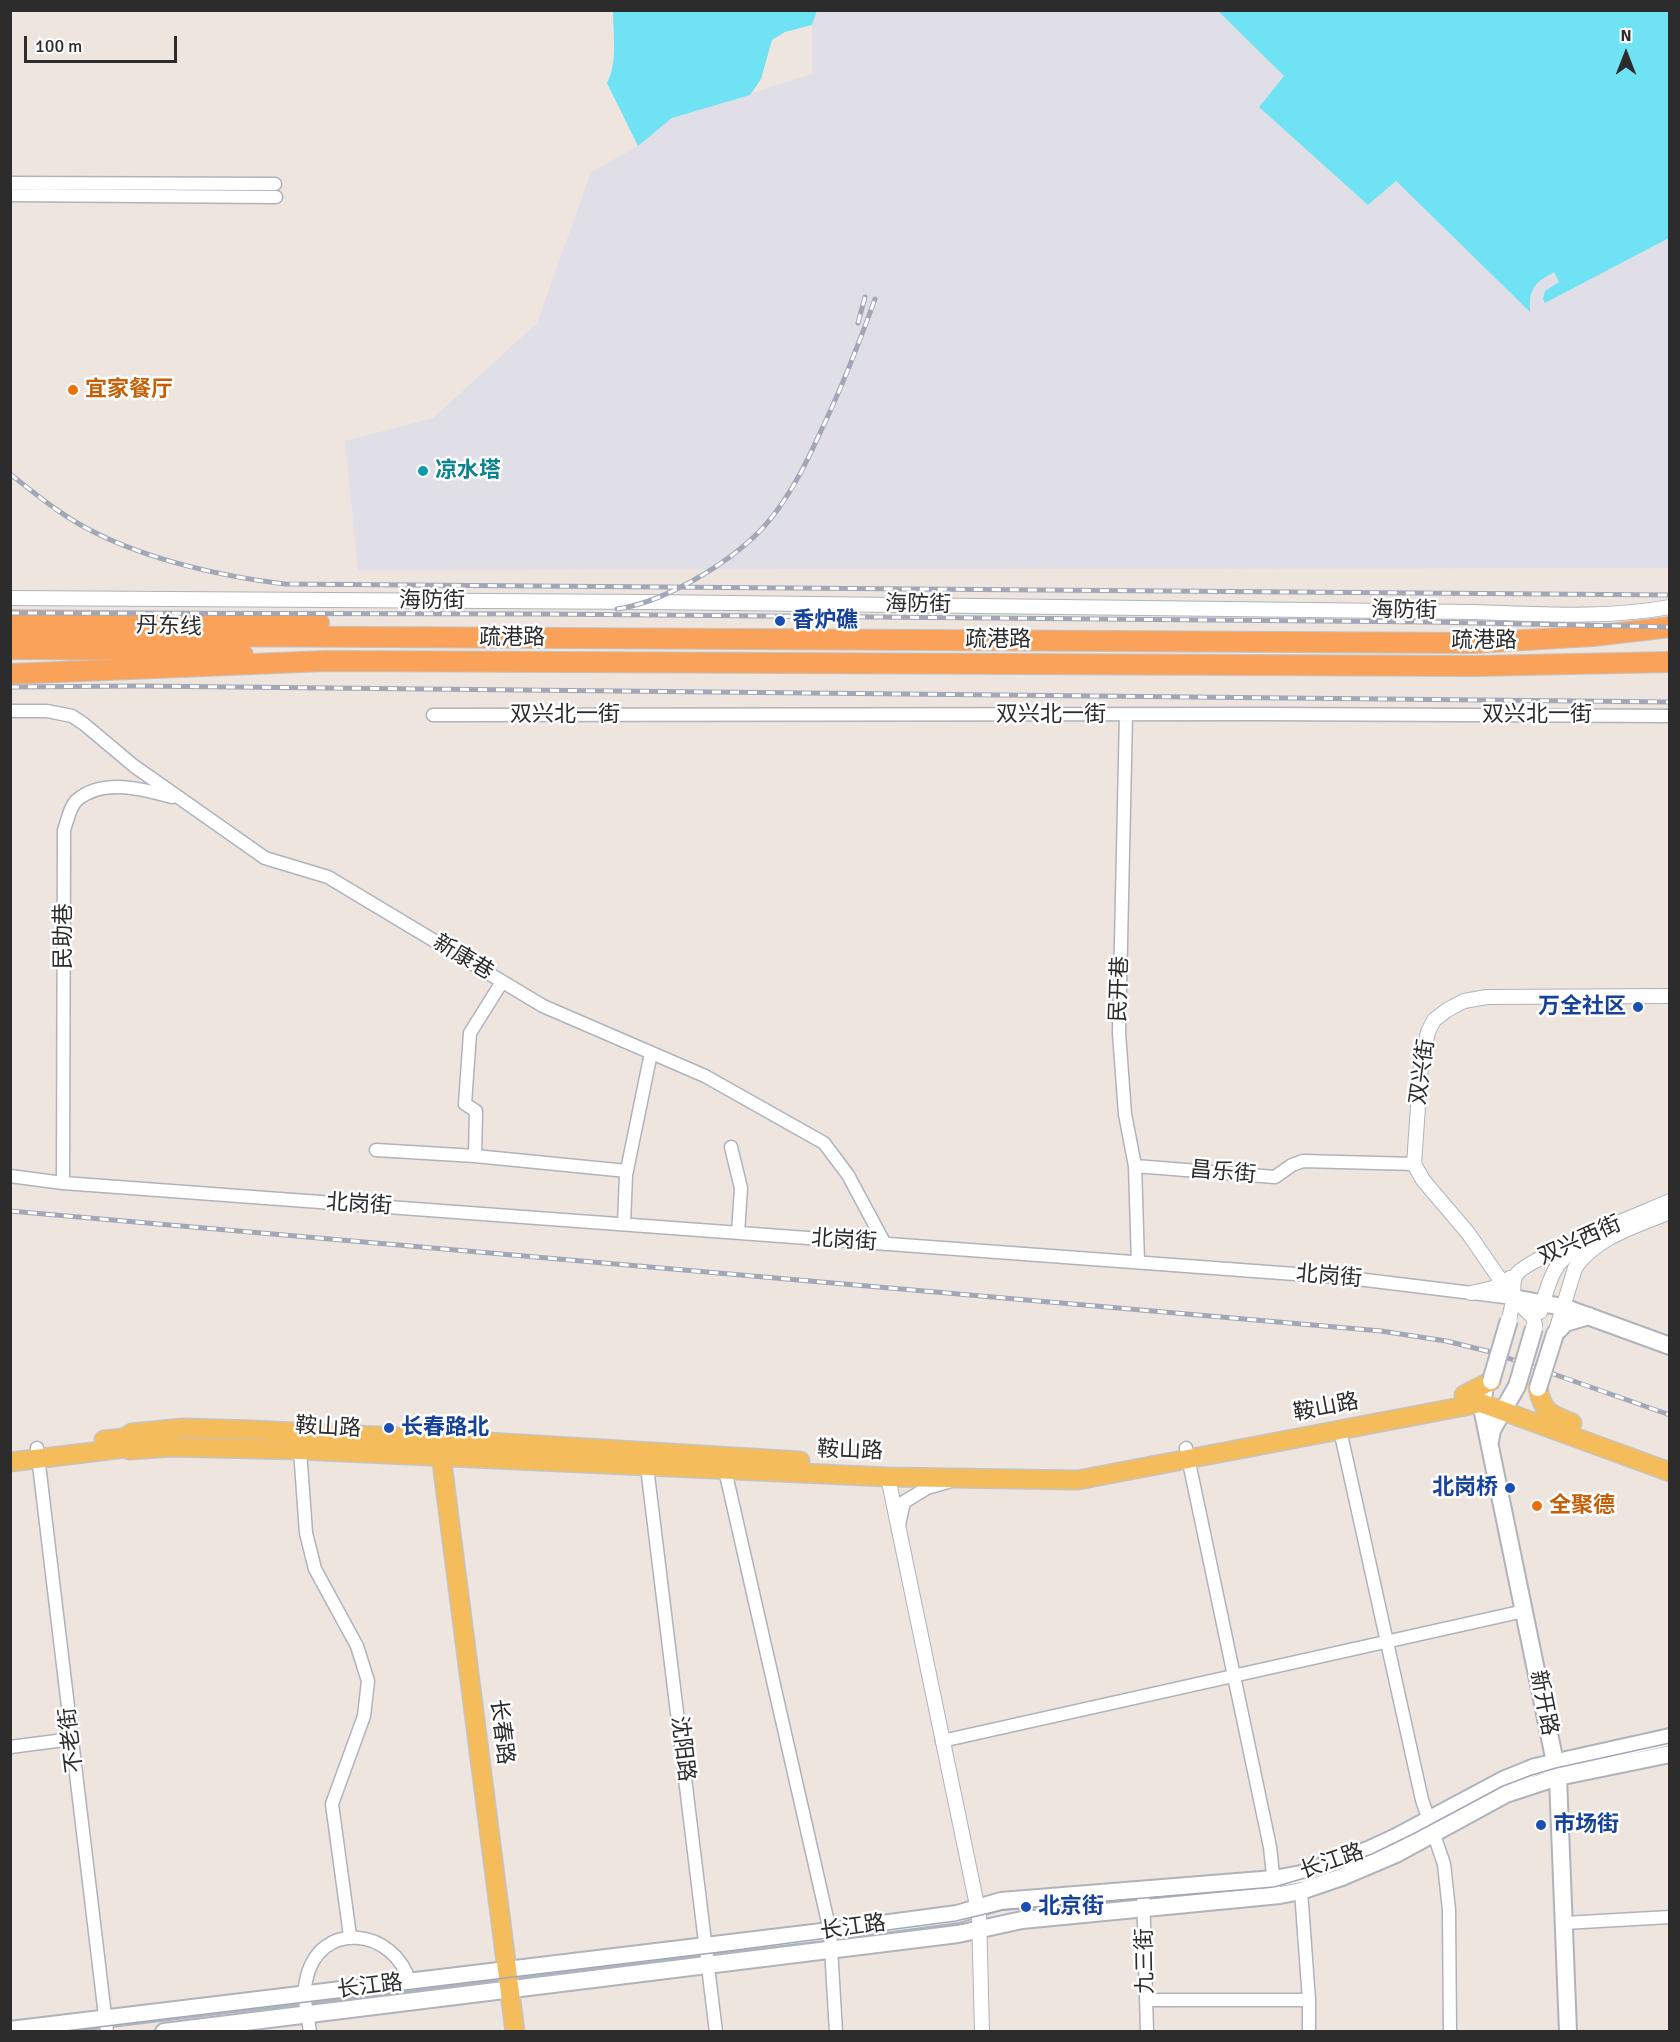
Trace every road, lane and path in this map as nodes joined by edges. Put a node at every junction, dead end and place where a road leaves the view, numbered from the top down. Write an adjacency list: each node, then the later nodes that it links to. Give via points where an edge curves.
1 (10, 183): 2 (street)
2 (275, 184)
3 (10, 195): 4 (street)
4 (276, 197)
5 (10, 598): 6 (street, 海防街, via 648,602 1584,616)
6 (1670, 609)
7 (10, 620): 9 (highway, 疏港路)
8 (1670, 627): 9 (highway, 疏港路, via 1474,643 855,640 763,631)
9 (178, 628): 10 (highway)
10 (10, 635)
11 (10, 649): 13 (highway, 丹东线, via 178,650)
12 (10, 659): 15 (highway, via 97,659)
13 (326, 662): 14 (highway, 疏港路, via 1475,666); 15 (highway)
14 (1670, 662)
15 (178, 668): 16 (highway)
16 (10, 674)
17 (10, 711): 21 (street, 新康巷, via 72,716)
18 (433, 715): 19 (street, 双兴北一街)
19 (1126, 715): 20 (street, 双兴北一街); 31 (street, 民开巷, via 1119,1033 1125,1113)
20 (1670, 716)
21 (134, 766): 22 (street, via 133,775); 23 (street, 新康巷)
22 (110, 788): 23 (street, 民助巷, via 138,788); 34 (street, 民助巷, via 75,801 64,830)
23 (182, 800): 24 (street, 新康巷, via 265,858 328,878)
24 (502, 982): 26 (street, 新康巷, via 543,1006); 29 (street, via 470,1033 465,1104 476,1111)
25 (1670, 996): 30 (street, 双兴街, via 1487,997 1464,1001 1447,1010 1434,1020 1423,1048)
26 (651, 1053): 32 (street); 40 (street, 新康巷, via 705,1076 824,1143 848,1175)
27 (731, 1147): 38 (street, via 741,1188)
28 (375, 1150): 29 (street)
29 (475, 1156): 32 (street)
30 (1414, 1164): 31 (street, 昌乐街, via 1303,1161 1275,1177); 45 (street)
31 (1135, 1166): 42 (street, 民开巷)
32 (627, 1171): 37 (street)
33 (10, 1176): 34 (street, 北岗街)
34 (63, 1183): 37 (street, 北岗街)
35 (1670, 1201): 41 (street, 双兴西街)
36 (1670, 1212): 39 (street, 双兴西街)
37 (624, 1224): 38 (street, 北岗街)
38 (738, 1233): 40 (street, 北岗街)
39 (1603, 1241): 44 (street, via 1564,1257); 49 (street, 双兴西街, via 1575,1268)
40 (885, 1244): 42 (street, 北岗街)
41 (1567, 1246): 43 (street, 双兴西街); 44 (street, via 1553,1260)
42 (1138, 1262): 46 (street, 北岗街, via 1349,1278)
43 (1516, 1274): 45 (street); 47 (street, 双兴西街)
44 (1552, 1274): 48 (street)
45 (1503, 1283): 46 (street); 47 (street)
46 (1471, 1293): 47 (street, 北岗街)
47 (1513, 1298): 48 (main road, 北岗街); 51 (street, 双兴西街); 52 (street, via 1533,1317)
48 (1542, 1306): 49 (main road, 北岗街); 52 (street); 53 (street)
49 (1563, 1307): 50 (main road, 北岗街); 53 (street, 双兴西街)
50 (1590, 1316): 53 (main road, via 1565,1323); 54 (main road, 北岗街)
51 (1509, 1320): 56 (main road, bridge)
52 (1535, 1327): 57 (main road, bridge)
53 (1555, 1334): 55 (main road, bridge)
54 (1670, 1346)
55 (1538, 1388): 57 (main road); 58 (main road, via 1544,1409)
56 (1485, 1392): 57 (main road, 鞍山路); 59 (main road, 鞍山路); 61 (main road, 新开路); 65 (main road, 鞍山路)
57 (1510, 1399): 58 (main road); 61 (main road, via 1492,1430); 71 (main road, 鞍山路)
58 (1552, 1415): 67 (main road)
59 (1340, 1430): 65 (main road, 鞍山路); 76 (street)
60 (438, 1439): 64 (main road, 鞍山路, via 183,1428 132,1433 124,1438); 65 (main road, 鞍山路, via 836,1463 1063,1470); 66 (main road, 长春路)
61 (1490, 1445): 75 (main road, 新开路)
62 (300, 1450): 64 (main road, 鞍山路, via 172,1447); 66 (main road, 鞍山路); 94 (street, via 306,1533 315,1569 357,1646 368,1681 364,1716 332,1804)
63 (10, 1452): 64 (main road, 鞍山路)
64 (38, 1454): 68 (main road, 鞍山路); 79 (street, 不老街)
65 (1187, 1454): 73 (main road, 鞍山路, via 1078,1480); 77 (street)
66 (441, 1457): 69 (main road, 鞍山路); 98 (main road, 长春路)
67 (1670, 1459)
68 (10, 1462)
69 (647, 1467): 70 (main road, 鞍山路); 95 (street, 沈阳路)
70 (725, 1470): 72 (main road, 鞍山路); 93 (street)
71 (1670, 1472)
72 (888, 1477): 73 (main road, 鞍山路); 74 (street)
73 (962, 1478): 74 (street, via 927,1488 903,1502)
74 (899, 1529): 80 (street)
75 (1524, 1611): 76 (street); 83 (main road, 新开路)
76 (1387, 1641): 77 (street); 84 (street)
77 (1234, 1676): 80 (street); 85 (street, via 1270,1847)
78 (1670, 1737): 83 (main road, 长江路)
79 (72, 1739): 81 (street); 105 (street, 不老街)
80 (942, 1741): 88 (street)
81 (10, 1747)
82 (1670, 1754): 83 (main road, 长江路)
83 (1556, 1769): 84 (main road, 长江路); 91 (main road, 新开路)
84 (1431, 1828): 85 (main road, 长江路, via 1301,1874); 87 (main road, 长江路, via 1374,1864); 115 (street, via 1443,1864 1449,1910)
85 (1274, 1888): 86 (main road, 长江路); 87 (main road, 长江路); 89 (main road, 长江路)
86 (1143, 1890): 88 (main road, 长江路, via 1001,1901); 89 (street, 九三街)
87 (1301, 1891): 103 (street)
88 (977, 1907): 92 (street); 93 (main road, 长江路, via 957,1914)
89 (1145, 1908): 92 (main road, 长江路); 102 (street, 九三街)
90 (1670, 1917): 91 (street)
91 (1564, 1923): 116 (main road, 新开路)
92 (979, 1928): 96 (main road, 长江路); 112 (street)
93 (830, 1931): 95 (main road, 长江路); 96 (street)
94 (350, 1936): 99 (street, via 366,1938 387,1949 407,1972); 101 (street, via 329,1943 318,1953 308,1973)
95 (707, 1946): 97 (street, 沈阳路); 98 (main road, 长江路)
96 (832, 1949): 97 (main road, 长江路); 111 (street)
97 (708, 1966): 100 (main road, 长江路); 110 (street, 沈阳路)
98 (508, 1970): 99 (main road, 长江路); 100 (main road, 长春路)
99 (410, 1983): 101 (main road, 长江路)
100 (510, 1989): 104 (main road, 长江路); 109 (main road, 长春路)
101 (305, 1995): 104 (street); 105 (main road, 长江路)
102 (1147, 2000): 103 (street); 113 (street, 九三街)
103 (1309, 2000): 114 (street)
104 (307, 2014): 107 (main road, 长江路); 108 (street)
105 (106, 2025): 106 (main road, 长江路)
106 (10, 2030)
107 (164, 2031)
108 (310, 2031)
109 (515, 2031)
110 (716, 2031)
111 (836, 2031)
112 (982, 2031)
113 (1147, 2031)
114 (1309, 2031)
115 (1449, 2031)
116 (1568, 2031)

